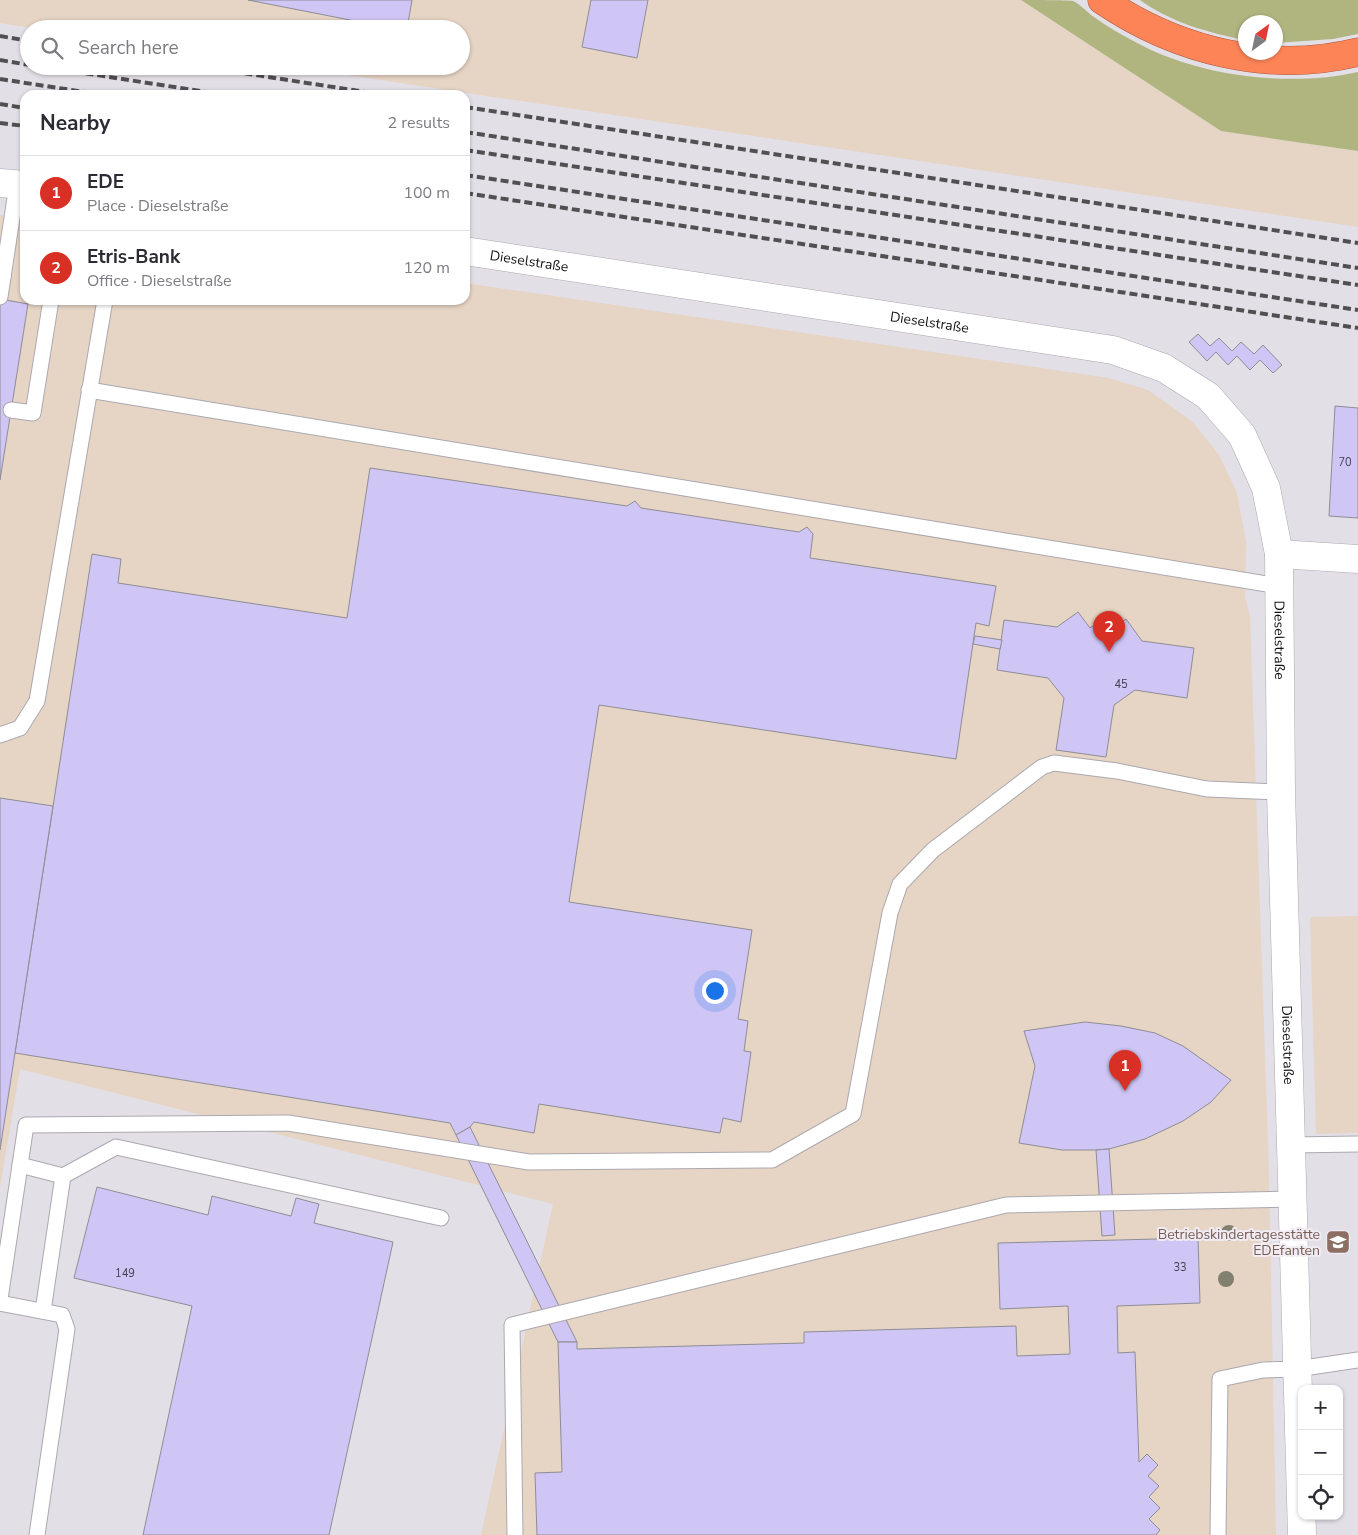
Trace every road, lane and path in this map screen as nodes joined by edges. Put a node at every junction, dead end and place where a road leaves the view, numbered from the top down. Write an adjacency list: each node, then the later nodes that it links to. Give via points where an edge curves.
1 (1109, 3): 2 (highway, via 1177,40 1227,55 1286,61)
2 (1358, 52)
3 (14, 184): 5 (lane)
4 (470, 251): 11 (street, Dieselstraße, via 1113,350 1164,368 1208,396 1242,435 1266,488)
5 (2, 277): 6 (lane)
6 (0, 297)
7 (50, 305): 10 (lane, via 34,413)
8 (103, 305): 9 (lane)
9 (90, 390): 13 (lane); 14 (lane, via 37,701 20,728)
10 (11, 410)
11 (1279, 554): 12 (street); 13 (street, Dieselstraße)
12 (1358, 559)
13 (1279, 586): 15 (street, Dieselstraße)
14 (0, 734)
15 (1281, 792): 16 (lane, via 1207,789 1117,771 1054,763 1042,767 933,850 900,884 890,913 853,1114 772,1160 529,1162 288,1123); 18 (street, Dieselstraße)
16 (122, 1124): 19 (lane); 20 (lane, via 26,1125)
17 (1358, 1144): 18 (lane)
18 (1291, 1146): 22 (street, Dieselstraße)
19 (116, 1147): 21 (lane); 23 (lane)
20 (20, 1165): 21 (lane); 24 (lane)
21 (63, 1176): 26 (lane)
22 (1293, 1199): 28 (street, Dieselstraße); 30 (lane, via 1006,1205 512,1325)
23 (441, 1218)
24 (0, 1298)
25 (0, 1303): 26 (lane)
26 (43, 1311): 29 (lane, via 62,1315 67,1329)
27 (1358, 1360): 28 (lane)
28 (1297, 1369): 31 (lane, via 1263,1370 1220,1379); 32 (street, Dieselstraße)
29 (37, 1535)
30 (515, 1535)
31 (1218, 1535)
32 (1302, 1535)

